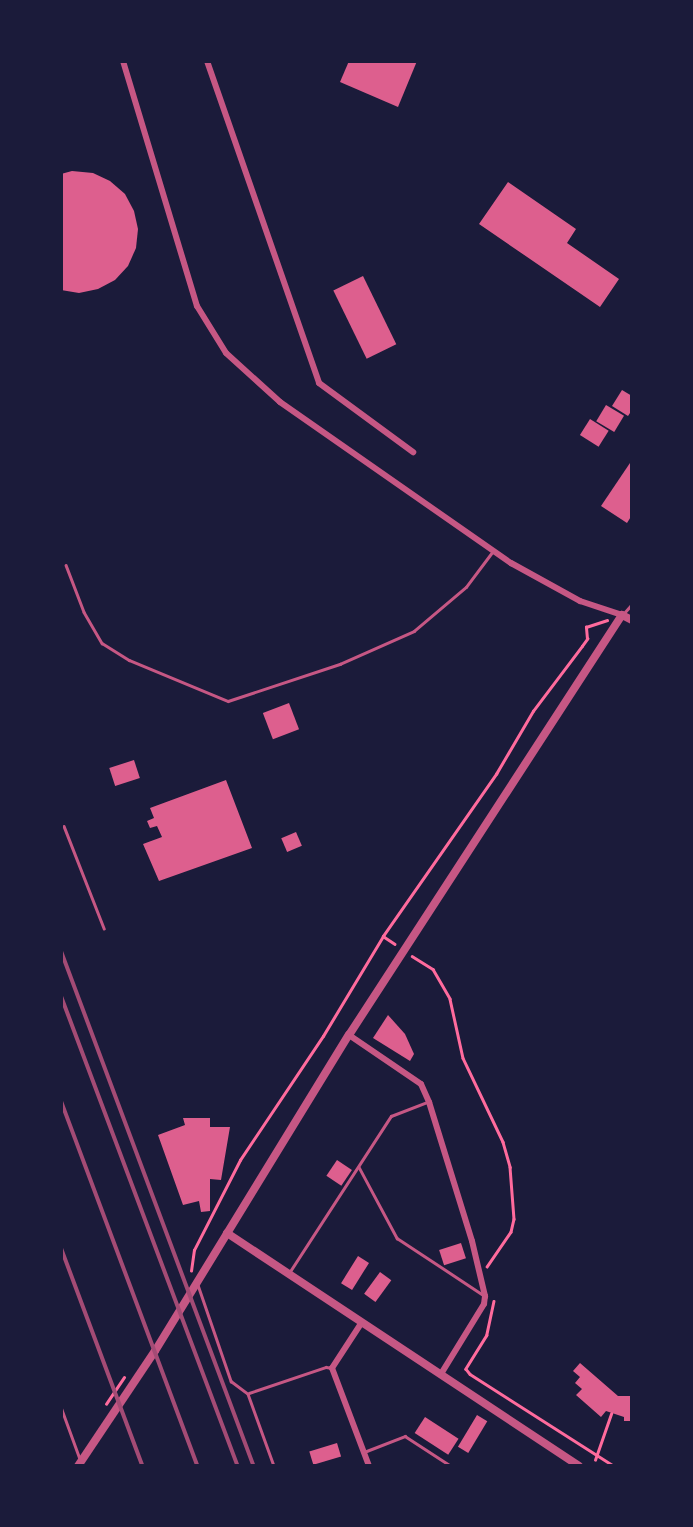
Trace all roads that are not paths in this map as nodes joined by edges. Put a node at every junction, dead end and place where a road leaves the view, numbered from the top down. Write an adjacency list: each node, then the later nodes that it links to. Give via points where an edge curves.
1 (123, 61): 4 (street, via 197,306 226,353 280,402)
2 (207, 61): 3 (street, via 319,383)
3 (413, 452)
4 (493, 551): 5 (lane, via 466,587 414,631 340,664 228,701 129,660 102,643); 7 (street, via 580,601)
5 (66, 565)
6 (632, 604): 7 (lane)
7 (622, 615): 8 (street); 11 (street)
8 (632, 620)
9 (64, 826): 10 (lane)
10 (104, 928)
11 (349, 1035): 12 (street, via 415,1079); 14 (street)
12 (429, 1102): 13 (lane, via 391,1116); 17 (street)
13 (358, 1166): 15 (lane); 17 (lane, via 397,1238)
14 (227, 1234): 15 (street); 16 (street)
15 (289, 1273): 18 (street)
16 (197, 1282): 21 (lane, via 232,1381); 24 (street)
17 (485, 1296): 20 (street, via 480,1314)
18 (362, 1322): 19 (street); 20 (street)
19 (332, 1368): 21 (lane); 23 (street)
20 (442, 1374): 25 (street)
21 (248, 1394): 26 (lane)
22 (61, 1406): 24 (lane)
23 (364, 1452): 27 (street); 28 (lane, via 405,1436)
24 (80, 1464)
25 (577, 1465)
26 (274, 1466)
27 (369, 1466)
28 (451, 1466)

